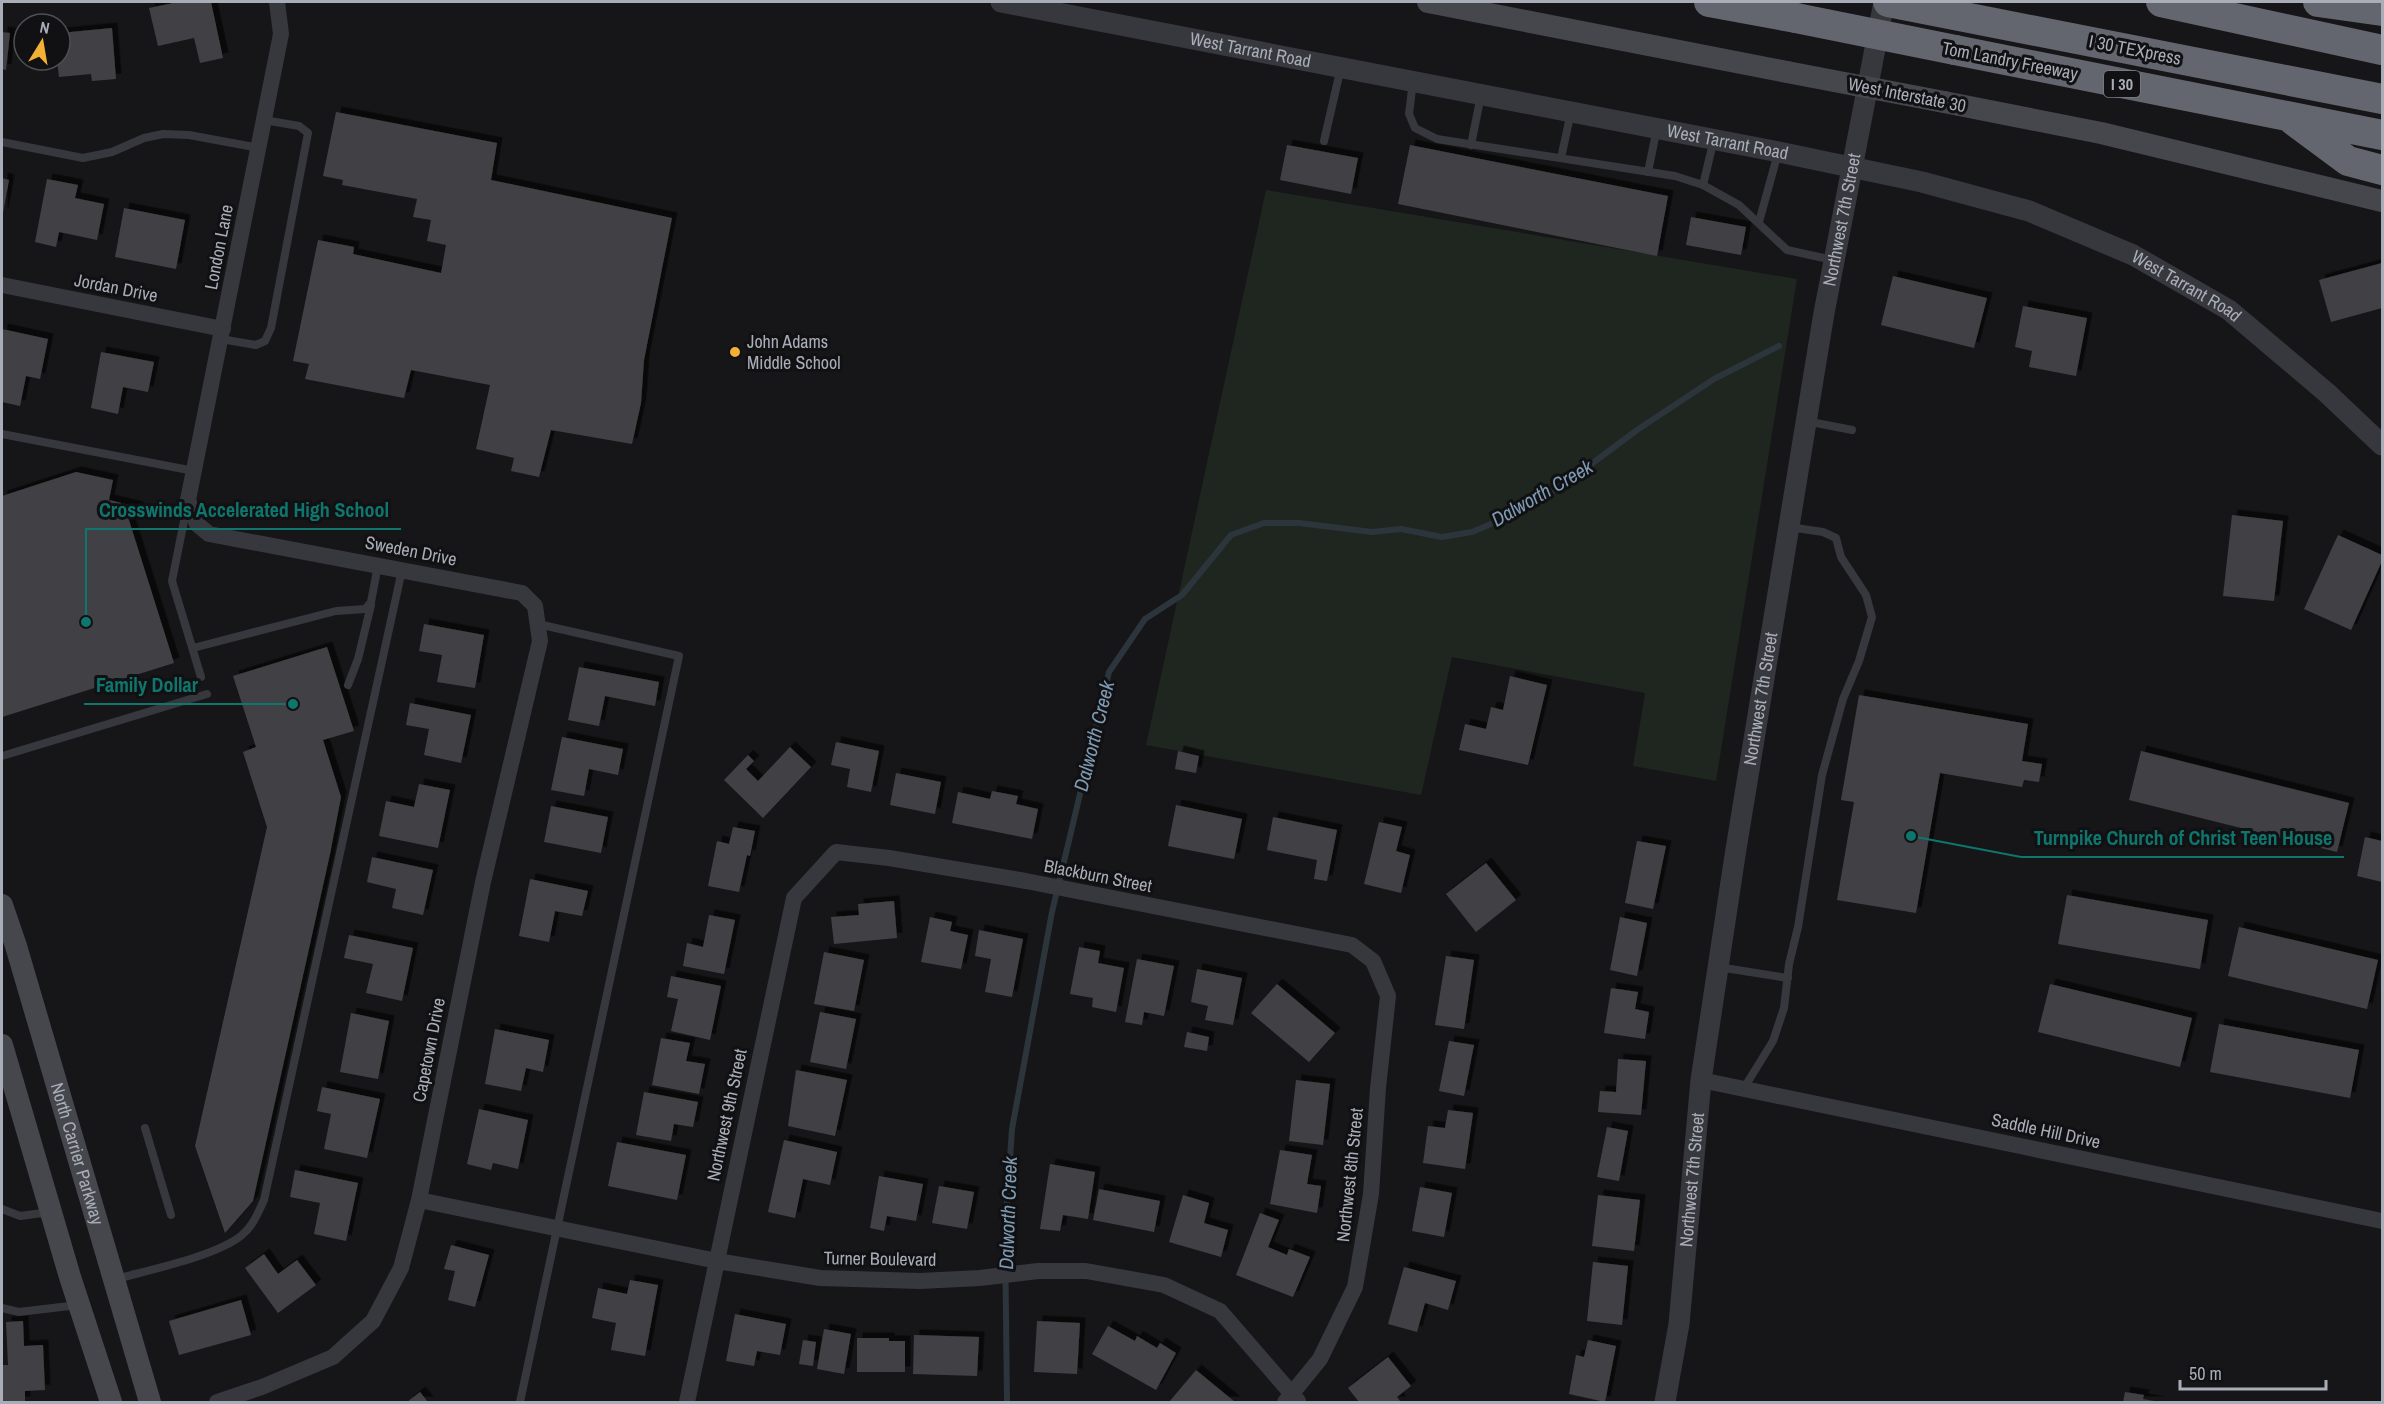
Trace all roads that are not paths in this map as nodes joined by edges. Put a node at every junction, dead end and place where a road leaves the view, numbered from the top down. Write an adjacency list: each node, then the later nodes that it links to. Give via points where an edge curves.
1 (277, 2): 16 (street, London Lane, via 281,34)
2 (1001, 2): 10 (street, West Tarrant Road)
3 (1428, 2): 30 (main road, West Interstate 30, bridge, via 2101,133)
4 (1709, 2): 15 (highway, Tom Landry Freeway / I 30, bridge)
5 (1886, 2): 13 (highway, I 30 TEXpress); 26 (street, Northwest 7th Street)
6 (2161, 2): 9 (highway)
7 (2318, 2): 8 (highway)
8 (2382, 11)
9 (2382, 50)
10 (1341, 66): 11 (street, West Tarrant Road); 20 (lane)
11 (1413, 80): 12 (street, West Tarrant Road); 22 (lane, via 1409,114 1416,128 1437,139)
12 (1481, 94): 14 (street, West Tarrant Road); 22 (lane)
13 (2382, 99)
14 (1571, 111): 17 (street, West Tarrant Road); 25 (lane)
15 (2289, 117): 18 (highway, Tom Landry Freeway / I 30); 27 (highway, via 2348,162)
16 (264, 120): 23 (street, London Lane); 34 (lane, via 299,126 308,133 271,328 256,345)
17 (1657, 128): 19 (street, West Tarrant Road); 28 (lane)
18 (2382, 135)
19 (1714, 139): 24 (street, West Tarrant Road); 29 (lane)
20 (1324, 141)
21 (2, 142): 23 (lane, via 82,158 163,134)
22 (1471, 145): 25 (lane)
23 (259, 148): 34 (street, London Lane)
24 (1779, 152): 26 (street, West Tarrant Road); 31 (lane)
25 (1562, 158): 28 (lane)
26 (1852, 167): 32 (street, Northwest 7th Street); 38 (street, West Tarrant Road, via 2029,211 2133,255 2229,310)
27 (2382, 170)
28 (1648, 172): 29 (lane)
29 (1703, 185): 31 (lane, via 1739,205)
30 (2382, 201)
31 (1759, 222): 32 (lane, via 1787,250)
32 (1834, 260): 35 (street, Northwest 7th Street)
33 (2, 285): 34 (street, Jordan Drive)
34 (222, 334): 39 (street, London Lane)
35 (1806, 421): 36 (lane); 41 (street, Northwest 7th Street)
36 (1852, 430)
37 (2, 434): 39 (lane)
38 (2382, 445)
39 (194, 471): 40 (street, London Lane)
40 (188, 500): 42 (street, Sweden Drive, via 197,524 208,534); 47 (lane, via 172,581)
41 (1789, 526): 56 (street, Northwest 7th Street); 57 (lane, via 1836,538 1841,557 1866,595 1872,617 1822,775)
42 (378, 565): 43 (street, Sweden Drive); 44 (lane)
43 (402, 569): 45 (street, Sweden Drive, via 522,593); 70 (lane, via 264,1200 242,1236 215,1251)
44 (372, 602): 47 (lane, via 365,609 336,611); 49 (lane)
45 (536, 606): 46 (street, Capetown Drive)
46 (538, 624): 63 (street, Capetown Drive, via 540,640 483,882); 68 (lane, via 679,656)
47 (192, 648): 48 (lane)
48 (201, 676)
49 (348, 685)
50 (207, 694): 51 (lane)
51 (2, 756)
52 (836, 852): 54 (street, Blackburn Street, via 1026,881); 69 (street, Northwest 9th Street, via 794,898)
53 (2, 904): 55 (main road, North Carrier Parkway)
54 (1352, 945): 73 (street, Northwest 8th Street, via 1373,961 1388,996 1371,1194 1355,1287 1320,1359)
55 (9, 946): 70 (main road, North Carrier Parkway)
56 (1718, 967): 57 (lane); 60 (street, Northwest 7th Street)
57 (1788, 978): 61 (lane, via 1784,1008 1773,1041)
58 (2, 1045): 59 (main road)
59 (5, 1072): 65 (main road)
60 (1701, 1080): 61 (street, Saddle Hill Drive); 79 (street, Northwest 7th Street, via 1679,1324)
61 (1743, 1088): 67 (street, Saddle Hill Drive)
62 (145, 1128): 66 (lane)
63 (419, 1200): 68 (street, Turner Boulevard); 76 (street, Capetown Drive, via 401,1268 373,1322 333,1357)
64 (2, 1209): 65 (lane, via 20,1216)
65 (51, 1211): 71 (main road)
66 (171, 1215)
67 (2382, 1221)
68 (557, 1228): 69 (street, Turner Boulevard); 77 (lane)
69 (717, 1261): 73 (street, Turner Boulevard, via 820,1278 920,1281 1086,1271 1164,1285 1220,1311); 78 (street, Northwest 9th Street)
70 (115, 1280): 75 (main road, North Carrier Parkway)
71 (81, 1305): 72 (lane, via 19,1312); 74 (main road)
72 (2, 1308)
73 (1292, 1399)
74 (111, 1402)
75 (150, 1402)
76 (217, 1402)
77 (520, 1402)
78 (687, 1402)
79 (1665, 1402)

